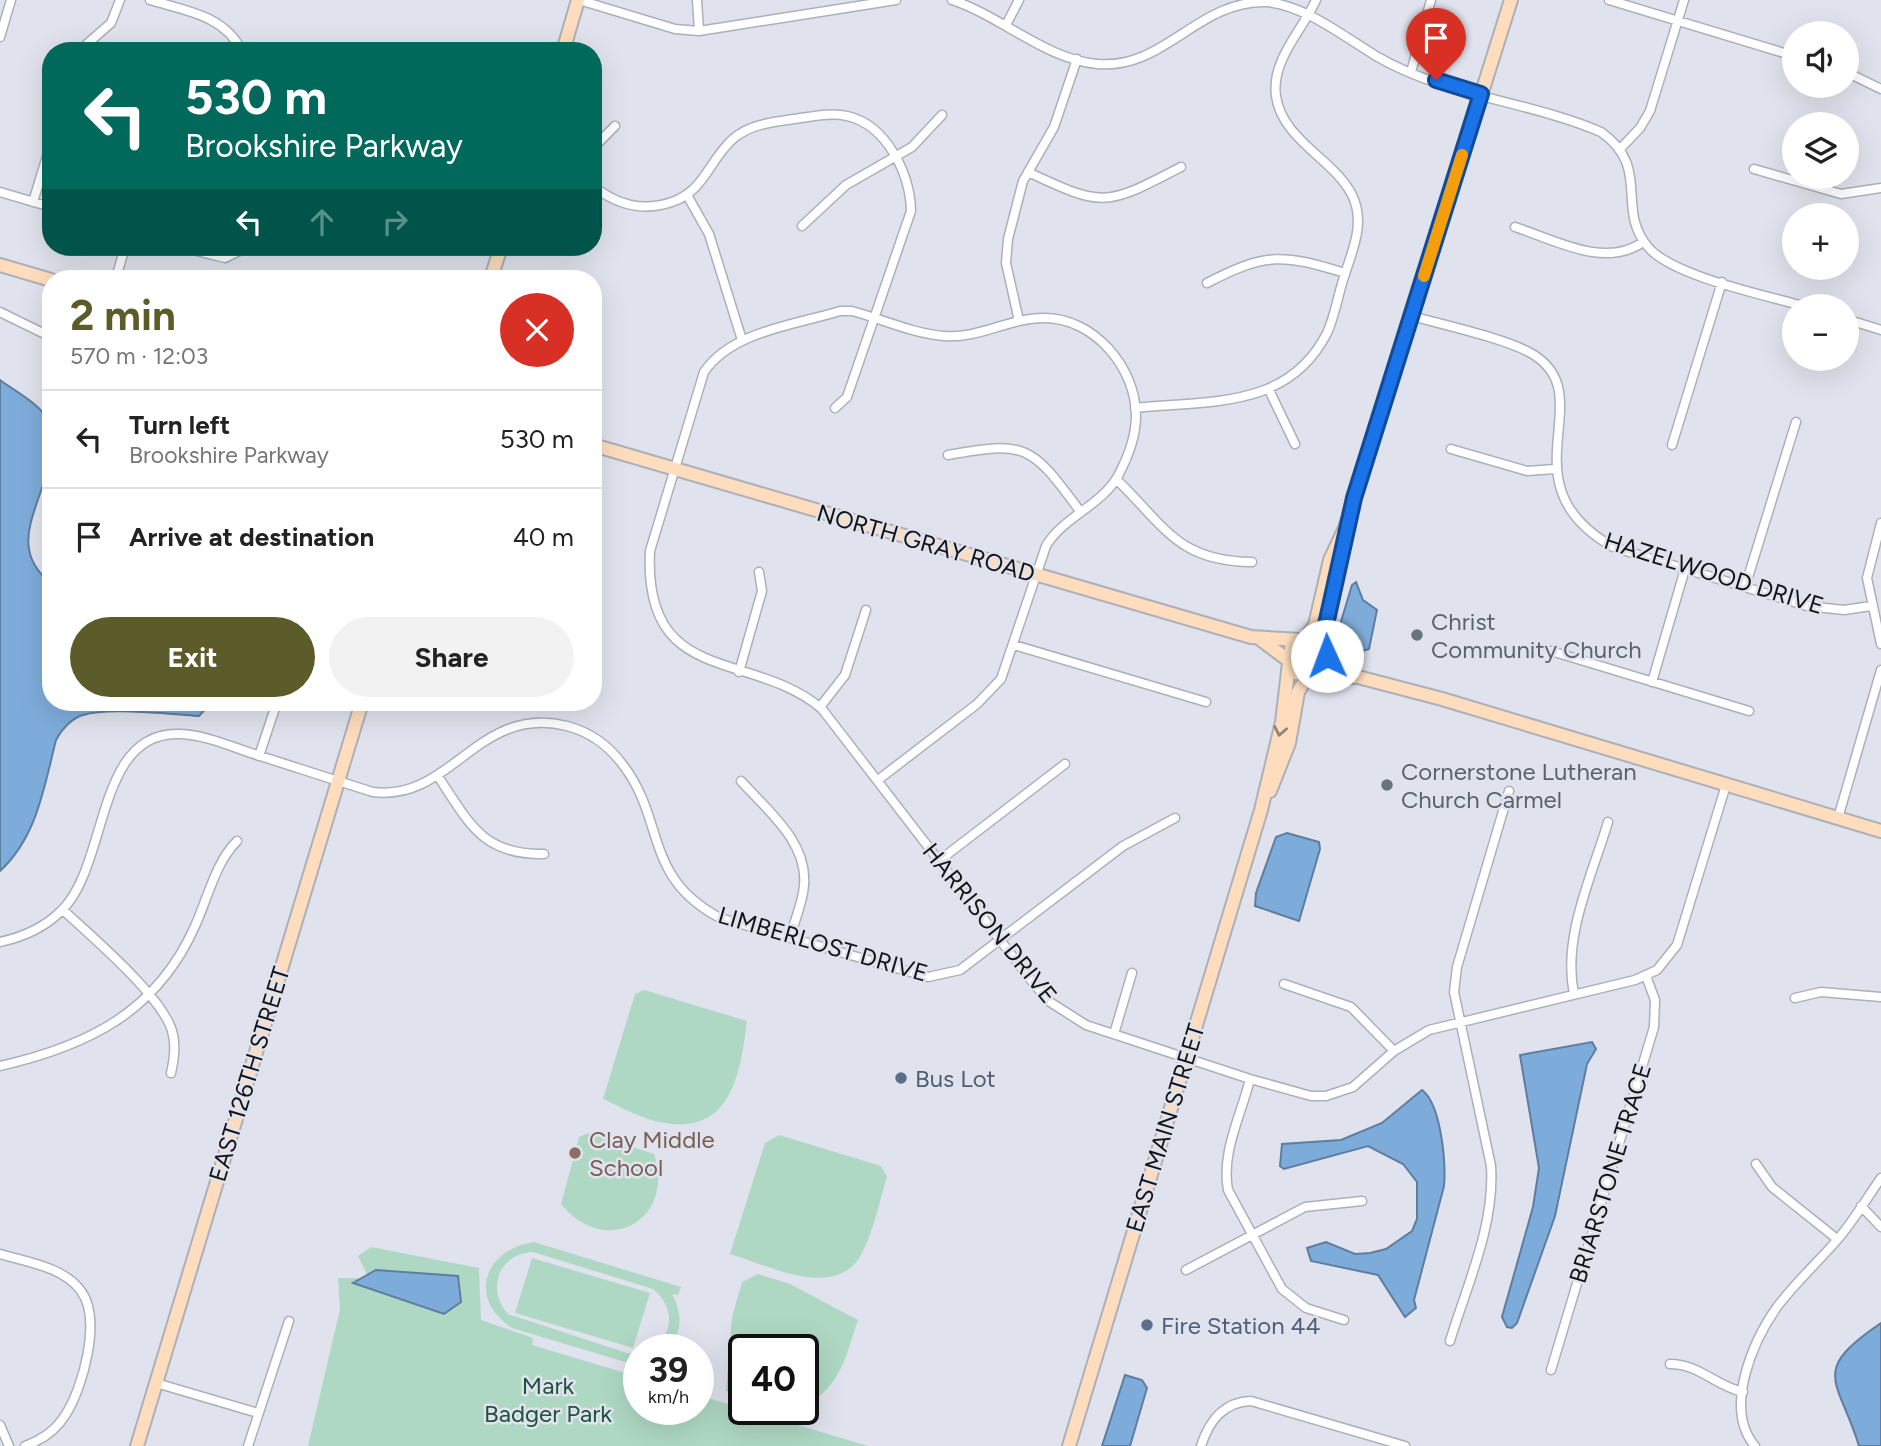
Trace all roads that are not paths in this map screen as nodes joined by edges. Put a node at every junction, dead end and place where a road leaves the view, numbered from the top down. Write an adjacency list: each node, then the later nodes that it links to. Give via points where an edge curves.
1 (11, 0): 18 (street)
2 (120, 0): 19 (street, via 111,23)
3 (150, 0): 20 (street, via 223,24)
4 (579, 0): 17 (street, via 675,29); 21 (street)
5 (697, 0): 17 (street)
6 (896, 0): 17 (street)
7 (952, 0): 16 (street)
8 (1019, 0): 16 (street)
9 (1316, 0): 14 (street)
10 (1431, 0): 24 (street)
11 (1511, 0): 27 (street)
12 (1609, 0): 15 (street)
13 (1684, 0): 15 (street)
14 (1308, 16): 23 (street, via 1280,4 1233,5 1207,14 1150,54 1108,64); 24 (street); 47 (street, via 1278,69 1276,98 1289,127 1345,183 1355,201 1358,230)
15 (1678, 21): 22 (street); 31 (street, via 1650,111)
16 (1006, 25): 23 (street)
17 (699, 31)
18 (0, 37)
19 (89, 42)
20 (236, 42)
21 (566, 42)
22 (1782, 52)
23 (1077, 59): 36 (street, via 1054,127)
24 (1411, 72): 27 (street)
25 (1859, 78): 26 (street)
26 (1881, 89)
27 (1481, 94): 31 (street, via 1592,128); 53 (street)
28 (942, 115): 32 (street, via 925,136)
29 (615, 126): 30 (street)
30 (602, 139)
31 (1619, 149): 45 (street, via 1630,169 1633,219)
32 (896, 158): 40 (street, via 875,130 847,116 777,121 732,139 701,184); 43 (street, via 835,193); 54 (street, via 909,185 911,211)
33 (1181, 167): 36 (street, via 1121,195 1100,199 1070,192)
34 (1754, 169): 37 (street, via 1841,194)
35 (42, 172): 41 (street)
36 (1028, 172): 55 (street, via 1018,196 1006,263)
37 (1881, 188)
38 (0, 192): 41 (street)
39 (602, 193): 40 (street, via 640,207)
40 (687, 195): 59 (street, via 709,234)
41 (33, 202): 42 (street)
42 (42, 204)
43 (802, 226)
44 (1515, 228): 45 (street, via 1605,255 1622,253)
45 (1643, 242): 49 (street, via 1672,266)
46 (0, 265): 48 (street)
47 (1345, 273): 50 (street, via 1314,262 1282,258 1242,265); 60 (street, via 1327,331 1315,352 1297,373)
48 (42, 277)
49 (1722, 282): 51 (street); 65 (street)
50 (1208, 283)
51 (1782, 300)
52 (0, 312): 58 (street)
53 (1412, 316): 70 (street, HAZELWOOD DRIVE, via 1517,348 1549,368 1561,396); 73 (street)
54 (873, 317): 55 (street, via 942,336 968,335); 59 (street, via 841,311); 61 (street, via 847,397)
55 (1020, 321): 62 (street, via 1059,319 1091,333 1123,370)
56 (1859, 323): 57 (street)
57 (1881, 330)
58 (42, 333)
59 (742, 340): 69 (street, HARRISON DRIVE, via 721,352 704,372)
60 (1269, 390): 62 (street, via 1251,397); 64 (street)
61 (835, 408)
62 (1135, 408): 71 (street, via 1133,439)
63 (1796, 422): 79 (street)
64 (1295, 444)
65 (1672, 445)
66 (602, 448): 69 (street, NORTH GRAY ROAD)
67 (1451, 449): 70 (street, via 1527,471)
68 (948, 455): 72 (street, via 1002,446 1028,453 1045,465)
69 (674, 468): 78 (street, NORTH GRAY ROAD); 90 (street, HARRISON DRIVE, via 650,551 654,602 682,644 707,661)
70 (1555, 469): 76 (street, HAZELWOOD DRIVE, via 1564,500 1588,531 1613,547)
71 (1116, 479): 72 (street); 75 (street, via 1183,546 1215,559)
72 (1080, 511): 78 (street, via 1051,538)
73 (1345, 528): 83 (street, via 1326,571 1315,625); 86 (street)
74 (1880, 529): 80 (street, via 1867,579)
75 (1252, 562)
76 (1685, 569): 79 (street, HAZELWOOD DRIVE); 93 (street)
77 (759, 572): 90 (street, via 762,591)
78 (1035, 576): 82 (street, NORTH GRAY ROAD); 84 (street)
79 (1745, 587): 80 (street, HAZELWOOD DRIVE, via 1825,609)
80 (1871, 606): 85 (street)
81 (866, 610): 95 (street, via 845,675)
82 (1260, 639): 83 (street, NORTH GRAY ROAD); 88 (street, NORTH GRAY ROAD)
83 (1303, 640): 86 (street, via 1314,641); 88 (street, via 1291,648)
84 (1014, 645): 94 (street); 102 (street, via 991,692)
85 (1881, 645)
86 (1323, 650): 91 (street, via 1323,665); 92 (street)
87 (1551, 651): 93 (street)
88 (1288, 662): 91 (street, via 1301,676); 107 (street, EAST MAIN STREET, one-way to 107, via 1279,734)
89 (1881, 670): 109 (street)
90 (739, 672): 95 (street, HARRISON DRIVE, via 792,688)
91 (1313, 675): 92 (street); 107 (street, EAST MAIN STREET, via 1298,692 1287,751)
92 (1358, 677): 105 (street)
93 (1652, 682): 98 (street)
94 (1206, 702)
95 (820, 707): 102 (street, HARRISON DRIVE)
96 (274, 711): 99 (street)
97 (359, 711): 103 (street, EAST 126TH STREET)
98 (1749, 712)
99 (260, 756): 103 (street, LIMBERLOST DRIVE); 115 (street, LIMBERLOST DRIVE, via 179,734 157,737 139,747 122,765 84,878)
100 (1065, 764): 114 (street)
101 (437, 775): 103 (street, LIMBERLOST DRIVE, via 400,793 373,792); 113 (street, via 490,843 519,855); 116 (street, LIMBERLOST DRIVE, via 483,741 514,726 555,723 588,734 614,755 630,776 660,855 684,893 720,918)
102 (878, 780): 114 (street, HARRISON DRIVE)
103 (338, 781): 147 (street, EAST 126TH STREET)
104 (741, 781): 116 (street, via 799,852 804,886)
105 (1726, 785): 109 (street); 120 (street, HARRISON DRIVE, via 1677,945 1665,963)
106 (1510, 791): 126 (street, via 1455,974)
107 (1261, 810): 129 (street, EAST MAIN STREET)
108 (1175, 818): 117 (street, LIMBERLOST DRIVE, via 1124,846)
109 (1838, 818): 111 (street)
110 (1608, 822): 123 (street, via 1572,945)
111 (1881, 831)
112 (237, 841): 122 (street, via 222,859 181,952)
113 (544, 854)
114 (940, 860): 117 (street, HARRISON DRIVE)
115 (63, 910): 118 (street, via 39,928); 122 (street)
116 (790, 938): 117 (street, LIMBERLOST DRIVE, via 928,977 960,970)
117 (1000, 940): 127 (street, HARRISON DRIVE, via 1050,1002 1086,1025)
118 (0, 942)
119 (1132, 973): 127 (street)
120 (1646, 976): 123 (street, HARRISON DRIVE); 146 (street, BRIARSTONE TRACE, via 1655,1000 1654,1027)
121 (1284, 984): 128 (street, via 1351,1007)
122 (148, 994): 130 (street, via 119,1020 77,1044); 131 (street, via 173,1034)
123 (1574, 994): 126 (street, HARRISON DRIVE)
124 (1881, 997): 125 (street, via 1821,992)
125 (1795, 998)
126 (1458, 1021): 128 (street, HARRISON DRIVE, via 1421,1033); 144 (street, via 1492,1188 1491,1205)
127 (1114, 1034): 129 (street, HARRISON DRIVE)
128 (1394, 1051): 132 (street, HARRISON DRIVE, via 1353,1087 1326,1096)
129 (1186, 1058): 132 (street, HARRISON DRIVE); 155 (street, EAST MAIN STREET)
130 (0, 1066)
131 (171, 1073)
132 (1250, 1079): 138 (street, via 1225,1173 1228,1190)
133 (1756, 1164): 139 (street, via 1765,1181)
134 (1881, 1178): 136 (street)
135 (1362, 1201): 138 (street, via 1305,1207)
136 (1861, 1206): 137 (street); 139 (street)
137 (1881, 1227)
138 (1251, 1234): 141 (street); 142 (street, via 1288,1296 1314,1311)
139 (1837, 1239): 148 (street, via 1772,1315 1754,1352)
140 (0, 1254): 152 (street, via 58,1272 81,1291 91,1314 91,1340 71,1405 49,1433)
141 (1186, 1270)
142 (1344, 1320)
143 (289, 1321): 149 (street)
144 (1450, 1341)
145 (1670, 1364): 148 (street, via 1692,1366)
146 (1551, 1370)
147 (156, 1383): 149 (street); 153 (street, EAST 126TH STREET)
148 (1743, 1392): 158 (street, via 1744,1427)
149 (258, 1413): 154 (street)
150 (0, 1425): 151 (street)
151 (9, 1446)
152 (25, 1446)
153 (137, 1446)
154 (248, 1446)
155 (1069, 1446)
156 (1201, 1446): 157 (street, via 1216,1416 1233,1404 1251,1401)
157 (1405, 1446)
158 (1755, 1446)

